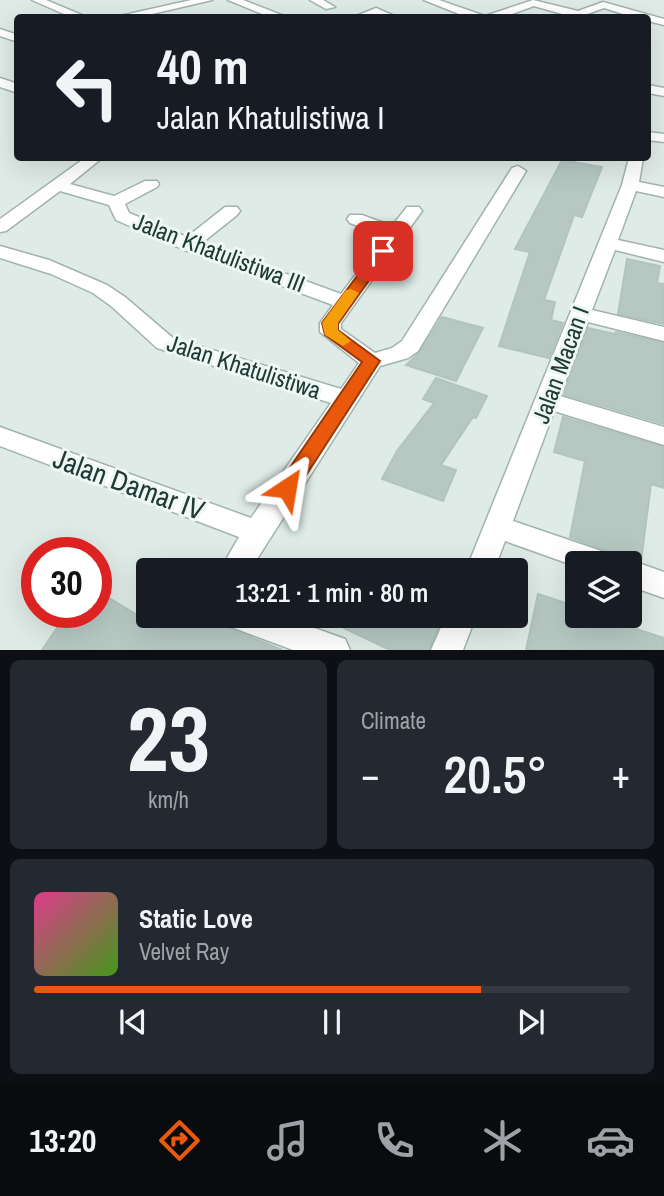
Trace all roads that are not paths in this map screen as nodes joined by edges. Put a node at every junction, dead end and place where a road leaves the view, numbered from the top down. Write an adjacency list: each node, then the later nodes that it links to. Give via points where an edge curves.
1 (37, 0): 8 (street)
2 (207, 0): 7 (street)
3 (233, 0): 11 (street)
4 (315, 0): 6 (street)
5 (429, 0): 12 (street)
6 (330, 7)
7 (167, 8): 9 (street); 10 (street)
8 (74, 14)
9 (136, 14)
10 (181, 14)
11 (273, 14)
12 (469, 14)
13 (501, 14): 14 (street, via 534,3)
14 (575, 14)
15 (581, 14): 16 (street, via 603,5)
16 (635, 14)
17 (90, 161): 22 (street)
18 (635, 161): 21 (street, Jalan Macan I)
19 (518, 171): 37 (street, via 410,346)
20 (151, 184): 24 (street)
21 (630, 185): 23 (street); 30 (street, Jalan Macan I)
22 (60, 186): 24 (street, Jalan Khatulistiwa III); 28 (street)
23 (664, 192)
24 (116, 202): 31 (street, Jalan Khatulistiwa III, via 122,216)
25 (231, 211): 31 (street)
26 (414, 211): 29 (street)
27 (356, 219): 29 (street)
28 (0, 227)
29 (396, 234): 34 (street)
30 (608, 243): 33 (street); 35 (street, Jalan Macan I)
31 (189, 245): 34 (street, Jalan Khatulistiwa III)
32 (0, 252): 38 (street, Jalan Khatulistiwa, via 36,262 112,297 164,343)
33 (664, 256)
34 (345, 302): 37 (street, via 330,323 331,332)
35 (579, 313): 36 (street); 39 (street, Jalan Macan I)
36 (664, 334)
37 (372, 361): 38 (street)
38 (345, 400): 43 (street)
39 (549, 401): 41 (street); 42 (street, Jalan Macan I)
40 (0, 436): 43 (street, Jalan Damar IV)
41 (664, 436)
42 (498, 527): 44 (street); 46 (street, Jalan Macan I)
43 (257, 532): 45 (street)
44 (566, 551)
45 (242, 558)
46 (485, 558)
47 (642, 577): 48 (street)
48 (664, 585)
49 (273, 628): 51 (street)
50 (456, 628): 52 (street)
51 (334, 650)
52 (447, 650)

